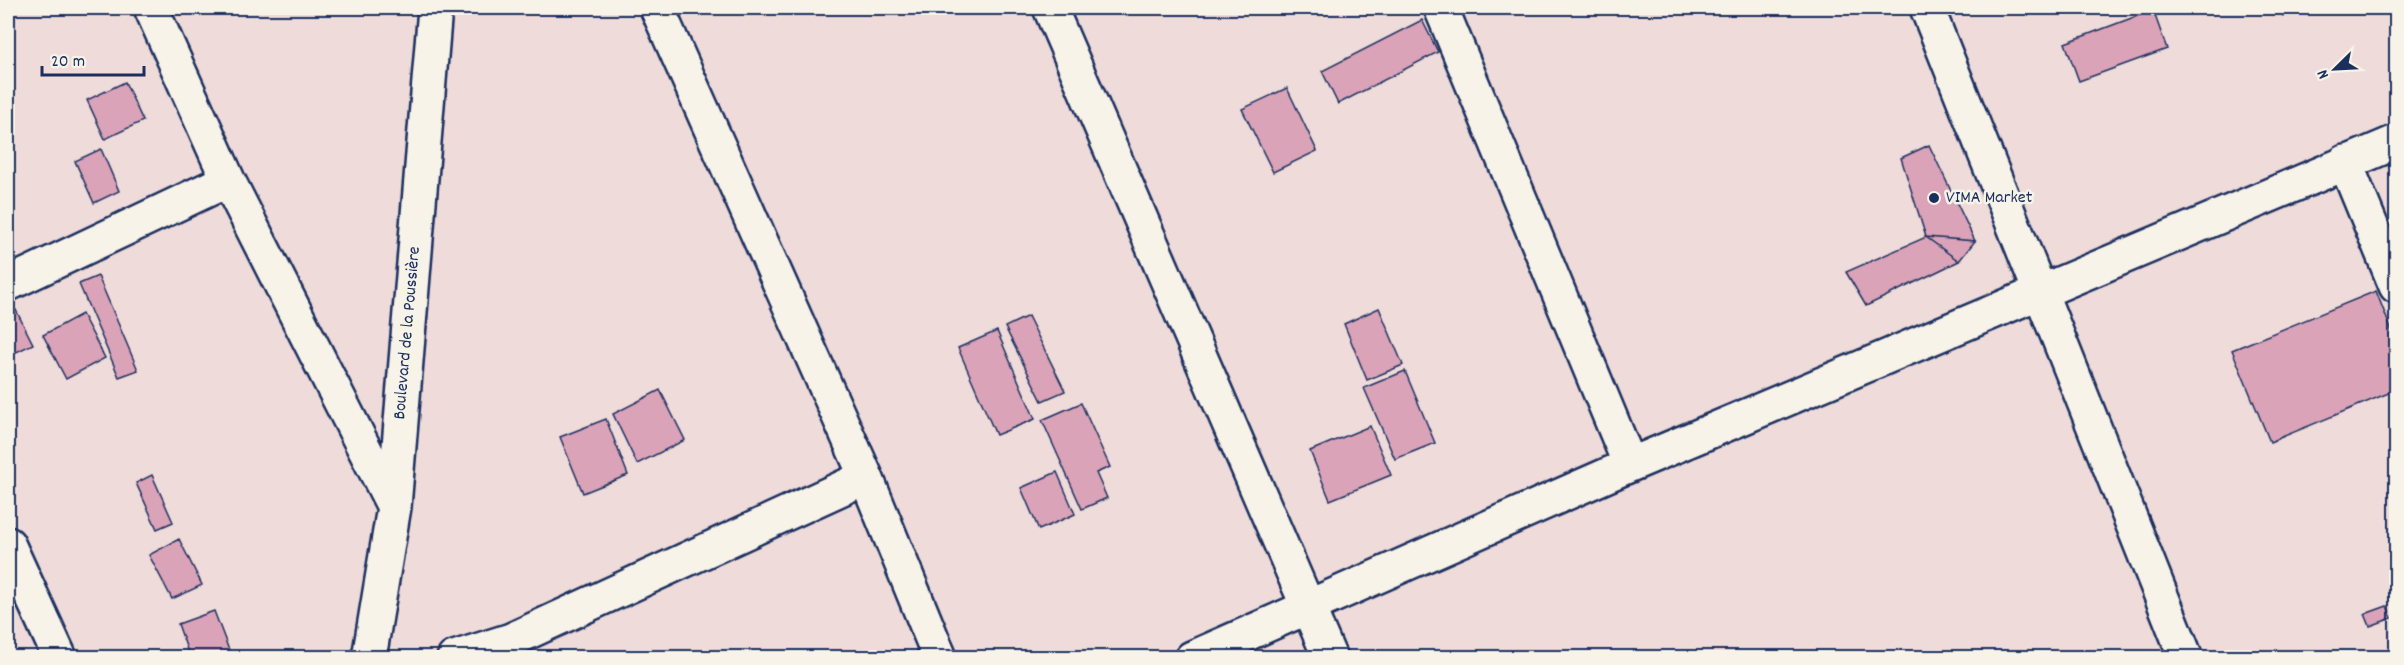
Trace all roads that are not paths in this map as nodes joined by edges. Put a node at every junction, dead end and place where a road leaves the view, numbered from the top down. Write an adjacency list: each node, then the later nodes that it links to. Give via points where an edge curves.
1 (151, 8): 9 (street)
2 (435, 8): 15 (street, Boulevard de la Poussière)
3 (657, 8): 14 (street)
4 (1050, 8): 17 (street)
5 (1441, 8): 13 (street)
6 (1927, 8): 12 (street)
7 (2397, 142): 8 (street)
8 (2345, 162): 11 (street); 12 (street)
9 (228, 180): 10 (street); 15 (street)
10 (8, 285)
11 (2397, 286)
12 (2039, 291): 13 (street); 18 (street)
13 (1630, 465): 17 (street)
14 (866, 477): 21 (street, via 511,640); 22 (street)
15 (394, 507): 20 (street, Boulevard de la Poussière)
16 (8, 544): 19 (street)
17 (1309, 606): 23 (street); 24 (street)
18 (2175, 654)
19 (60, 657)
20 (369, 657)
21 (454, 657)
22 (940, 657)
23 (1192, 657)
24 (1330, 657)

